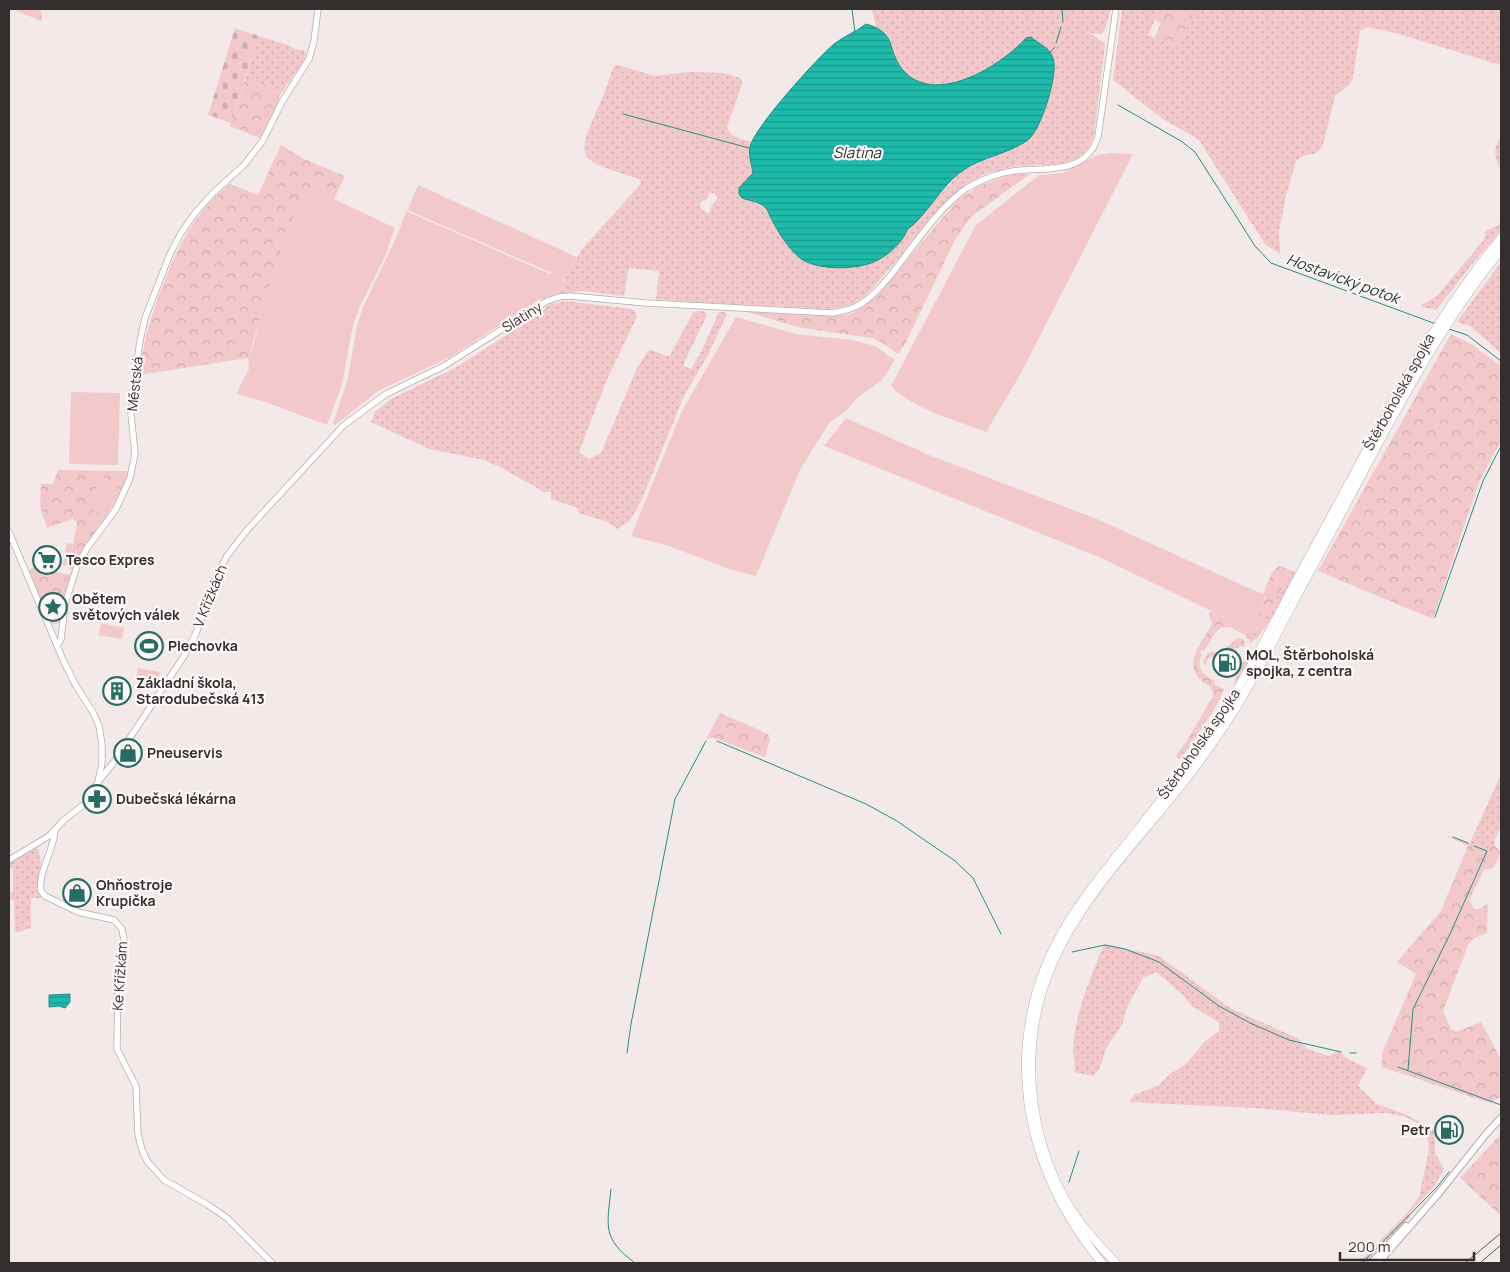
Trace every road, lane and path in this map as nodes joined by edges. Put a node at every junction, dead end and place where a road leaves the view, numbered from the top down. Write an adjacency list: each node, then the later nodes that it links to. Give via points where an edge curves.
1 (318, 9): 8 (street, Městská, via 309,59 262,142 184,228 170,254 142,329 132,398 135,454 132,472 118,505 77,566 66,604 62,639)
2 (1116, 9): 6 (street, Slatiny, via 1094,148 1084,158 1064,168 1013,171 996,175 965,190 946,207 867,300 833,313 559,297 444,366 386,394)
3 (1501, 238): 5 (highway, Štěrboholská spojka, via 1468,279)
4 (1501, 250): 5 (highway, Štěrboholská spojka)
5 (1445, 319): 12 (highway, Štěrboholská spojka, via 1232,714 1195,768 1091,897 1064,938 1039,1006)
6 (343, 426): 9 (street, V Křížkách, via 231,550 219,571 186,653)
7 (9, 532): 8 (street)
8 (57, 646): 9 (street, via 99,726 102,763)
9 (98, 782): 10 (street, via 86,803)
10 (55, 830): 11 (street, via 40,843); 15 (street, Ke Křížkám, via 41,892 78,912 114,920 122,929 117,1049 136,1086 138,1134 150,1166 164,1180 221,1213)
11 (9, 860)
12 (1029, 1086): 16 (highway, Štěrboholská spojka, via 1034,1132 1049,1178 1074,1226); 17 (highway, Štěrboholská spojka, via 1046,1155 1058,1183 1076,1216)
13 (1501, 1118): 14 (main road)
14 (1420, 1214): 18 (main road); 19 (main road)
15 (272, 1263)
16 (1102, 1263)
17 (1116, 1263)
18 (1371, 1263)
19 (1378, 1263)

